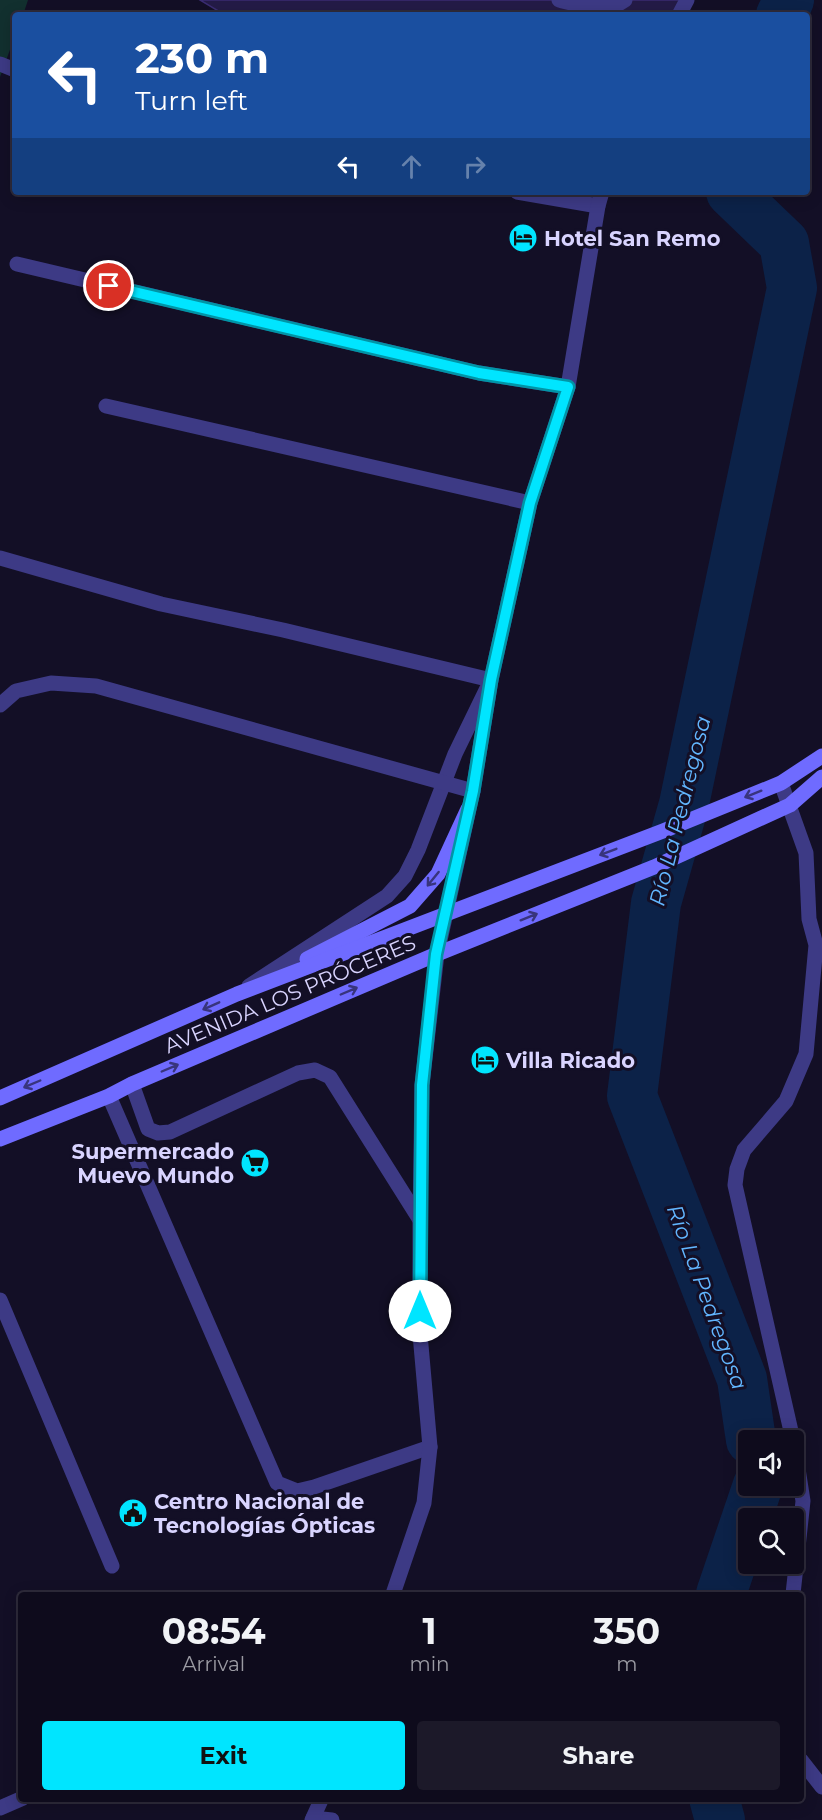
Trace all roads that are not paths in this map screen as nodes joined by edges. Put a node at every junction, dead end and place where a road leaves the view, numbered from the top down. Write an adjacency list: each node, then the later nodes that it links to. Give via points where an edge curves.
1 (559, 0): 2 (street, via 585,6 617,6)
2 (625, 0)
3 (553, 195): 4 (street)
4 (600, 199): 6 (street)
5 (17, 264): 6 (street, via 479,373)
6 (568, 387): 8 (street)
7 (106, 406): 8 (street)
8 (530, 503): 10 (street)
9 (0, 558): 10 (street, via 161,604)
10 (491, 680): 14 (street); 16 (street)
11 (0, 705): 14 (street, via 16,691 51,683 96,686)
12 (822, 756): 15 (main road, AVENIDA LOS PRÓCERES)
13 (822, 777): 17 (main road, AVENIDA LOS PRÓCERES)
14 (444, 783): 16 (street); 21 (street, via 405,876 387,896)
15 (781, 783): 17 (street); 19 (main road, AVENIDA LOS PRÓCERES, one-way to 19)
16 (473, 791): 18 (street)
17 (790, 805): 20 (main road, AVENIDA LOS PRÓCERES, one-way to 17, via 654,867); 28 (street, via 806,853 809,919 816,945 806,1054 786,1101 744,1150 735,1185)
18 (468, 808): 19 (street); 21 (main road, one-way to 21, via 438,874 410,906)
19 (444, 915): 20 (street); 21 (main road, AVENIDA LOS PRÓCERES)
20 (436, 954): 22 (main road, AVENIDA LOS PRÓCERES, one-way to 20); 26 (street, via 422,1085)
21 (237, 994): 24 (main road, AVENIDA LOS PRÓCERES, one-way to 24)
22 (132, 1084): 23 (main road, AVENIDA LOS PRÓCERES); 26 (street, via 148,1129 158,1133 170,1132 298,1073 315,1070 330,1077)
23 (109, 1096): 25 (main road, AVENIDA LOS PRÓCERES); 29 (street, via 278,1482 297,1491)
24 (0, 1098)
25 (0, 1140)
26 (420, 1220): 29 (street, via 420,1334)
27 (0, 1300): 31 (street)
28 (790, 1430)
29 (430, 1447): 32 (street, via 424,1503)
30 (802, 1496): 33 (street)
31 (112, 1566)
32 (394, 1592)
33 (793, 1592)
34 (804, 1764): 35 (street)
35 (822, 1787)
36 (18, 1800): 38 (street)
37 (320, 1802): 39 (street)
38 (0, 1808)
39 (313, 1819): 40 (street)
40 (332, 1820)

